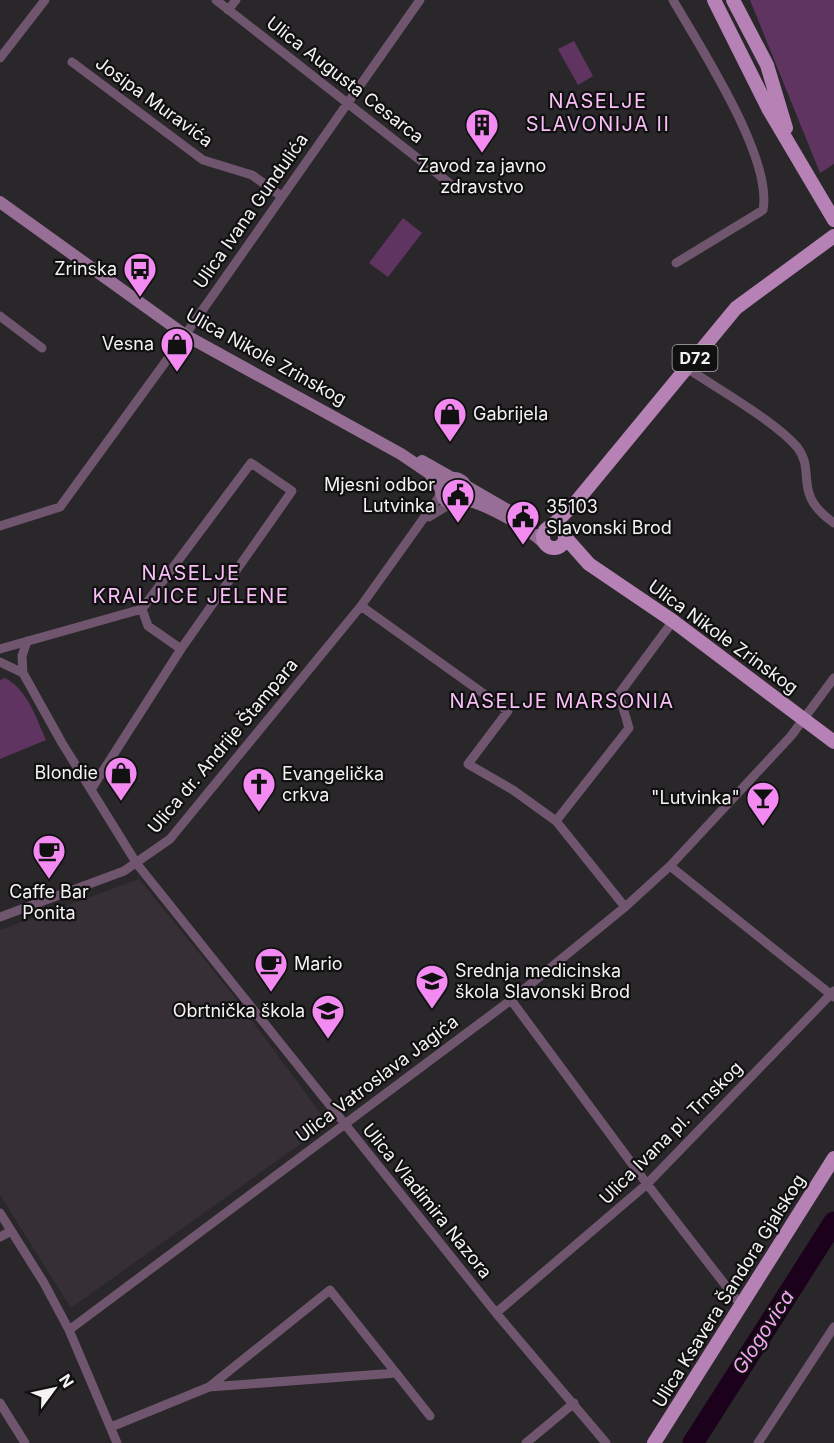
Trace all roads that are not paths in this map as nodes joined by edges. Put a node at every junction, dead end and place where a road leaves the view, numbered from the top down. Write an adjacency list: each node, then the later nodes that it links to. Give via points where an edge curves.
1 (45, 0): 9 (street)
2 (216, 0): 8 (street, Ulica Augusta Cesarca)
3 (236, 0): 8 (street)
4 (420, 0): 11 (street, Ulica Ivana Gundulića)
5 (673, 0): 18 (street, via 741,123 761,171 765,197 763,210)
6 (714, 0): 12 (main road)
7 (733, 0): 12 (main road, via 767,65)
8 (228, 10): 11 (street, Ulica Augusta Cesarca)
9 (0, 58)
10 (72, 62): 14 (street, Josipa Muravića, via 203,160 252,175)
11 (348, 103): 13 (street, Ulica Augusta Cesarca); 14 (street, Ulica Ivana Gundulića)
12 (789, 142): 16 (main road)
13 (453, 186)
14 (281, 195): 20 (street, Ulica Ivana Gundulića)
15 (0, 202): 20 (main road, Ulica Nikole Zrinskog)
16 (834, 220)
17 (834, 236): 22 (main road, D72, via 736,308)
18 (676, 263)
19 (0, 316): 21 (street)
20 (185, 335): 23 (main road, Ulica Nikole Zrinskog); 30 (street, Ulica Ivana Gundulića, via 60,507)
21 (42, 348)
22 (687, 368): 28 (main road, D72); 29 (street, via 798,448 812,504)
23 (401, 454): 24 (main road, Ulica Nikole Zrinskog); 26 (main road, Ulica Nikole Zrinskog, via 429,473)
24 (452, 478): 25 (main road); 26 (main road, via 444,482)
25 (466, 486): 27 (main road, via 466,494); 32 (main road, via 535,526)
26 (441, 492): 27 (main road); 31 (street, Ulica dr. Andrije Štampara)
27 (457, 502): 31 (street, Ulica dr. Andrije Štampara, via 436,511); 34 (main road, Ulica Nikole Zrinskog, via 483,506)
28 (576, 502): 32 (main road, D72); 33 (main road, D72)
29 (834, 523)
30 (0, 526)
31 (418, 526): 36 (street, Ulica dr. Andrije Štampara)
32 (549, 527): 33 (main road, via 561,529); 34 (main road, via 543,538)
33 (565, 536): 34 (main road, D72, via 561,547); 35 (main road, Ulica Nikole Zrinskog)
34 (549, 546): 35 (main road, Ulica Nikole Zrinskog)
35 (589, 564): 38 (main road, Ulica Nikole Zrinskog)
36 (361, 606): 48 (street, via 508,711 468,764 513,790); 49 (street, Ulica dr. Andrije Štampara, via 170,839)
37 (142, 609): 39 (street); 40 (street, via 148,626); 40 (street, via 251,463 292,491)
38 (673, 621): 45 (main road, Ulica Nikole Zrinskog); 48 (street, via 619,694 629,728)
39 (27, 641): 41 (street); 43 (street, via 22,656)
40 (181, 648): 47 (street)
41 (0, 649)
42 (0, 662): 43 (street)
43 (23, 672): 47 (street, Ulica Vladimira Nazora)
44 (834, 678): 45 (street, Ulica Vatroslava Jagića)
45 (804, 718): 46 (main road, Ulica Nikole Zrinskog); 50 (street, Ulica Vatroslava Jagića)
46 (834, 742)
47 (92, 788): 49 (street, Ulica Vladimira Nazora)
48 (556, 822): 51 (street)
49 (137, 864): 52 (street, Ulica dr. Andrije Štampara); 55 (street, Ulica Vladimira Nazora)
50 (670, 866): 51 (street, Ulica Vatroslava Jagića); 53 (street)
51 (625, 907): 54 (street, Ulica Vatroslava Jagića)
52 (0, 917)
53 (833, 994): 57 (street, Ulica Ivana pl. Trnskog)
54 (511, 999): 55 (street, Ulica Vatroslava Jagića); 57 (street)
55 (345, 1125): 62 (street, Ulica Vladimira Nazora); 64 (street, Ulica Vatroslava Jagića)
56 (834, 1158): 61 (main road, Ulica Ksavera Šandora Gjalskog)
57 (647, 1184): 61 (street); 62 (street, Ulica Ivana pl. Trnskog)
58 (0, 1213): 59 (street)
59 (11, 1231): 60 (street); 64 (street)
60 (0, 1238)
61 (740, 1304): 75 (main road, Ulica Ksavera Šandora Gjalskog)
62 (496, 1313): 68 (street, Ulica Vladimira Nazora)
63 (834, 1327): 76 (street)
64 (69, 1330): 70 (street)
65 (396, 1373): 66 (street); 66 (street, via 330,1290); 69 (street)
66 (209, 1387): 70 (street)
67 (0, 1403): 71 (street)
68 (574, 1403): 73 (street); 74 (street, Ulica Vladimira Nazora)
69 (430, 1416)
70 (111, 1427): 72 (street)
71 (25, 1443)
72 (117, 1443)
73 (526, 1443)
74 (606, 1443)
75 (654, 1443)
76 (758, 1443)

